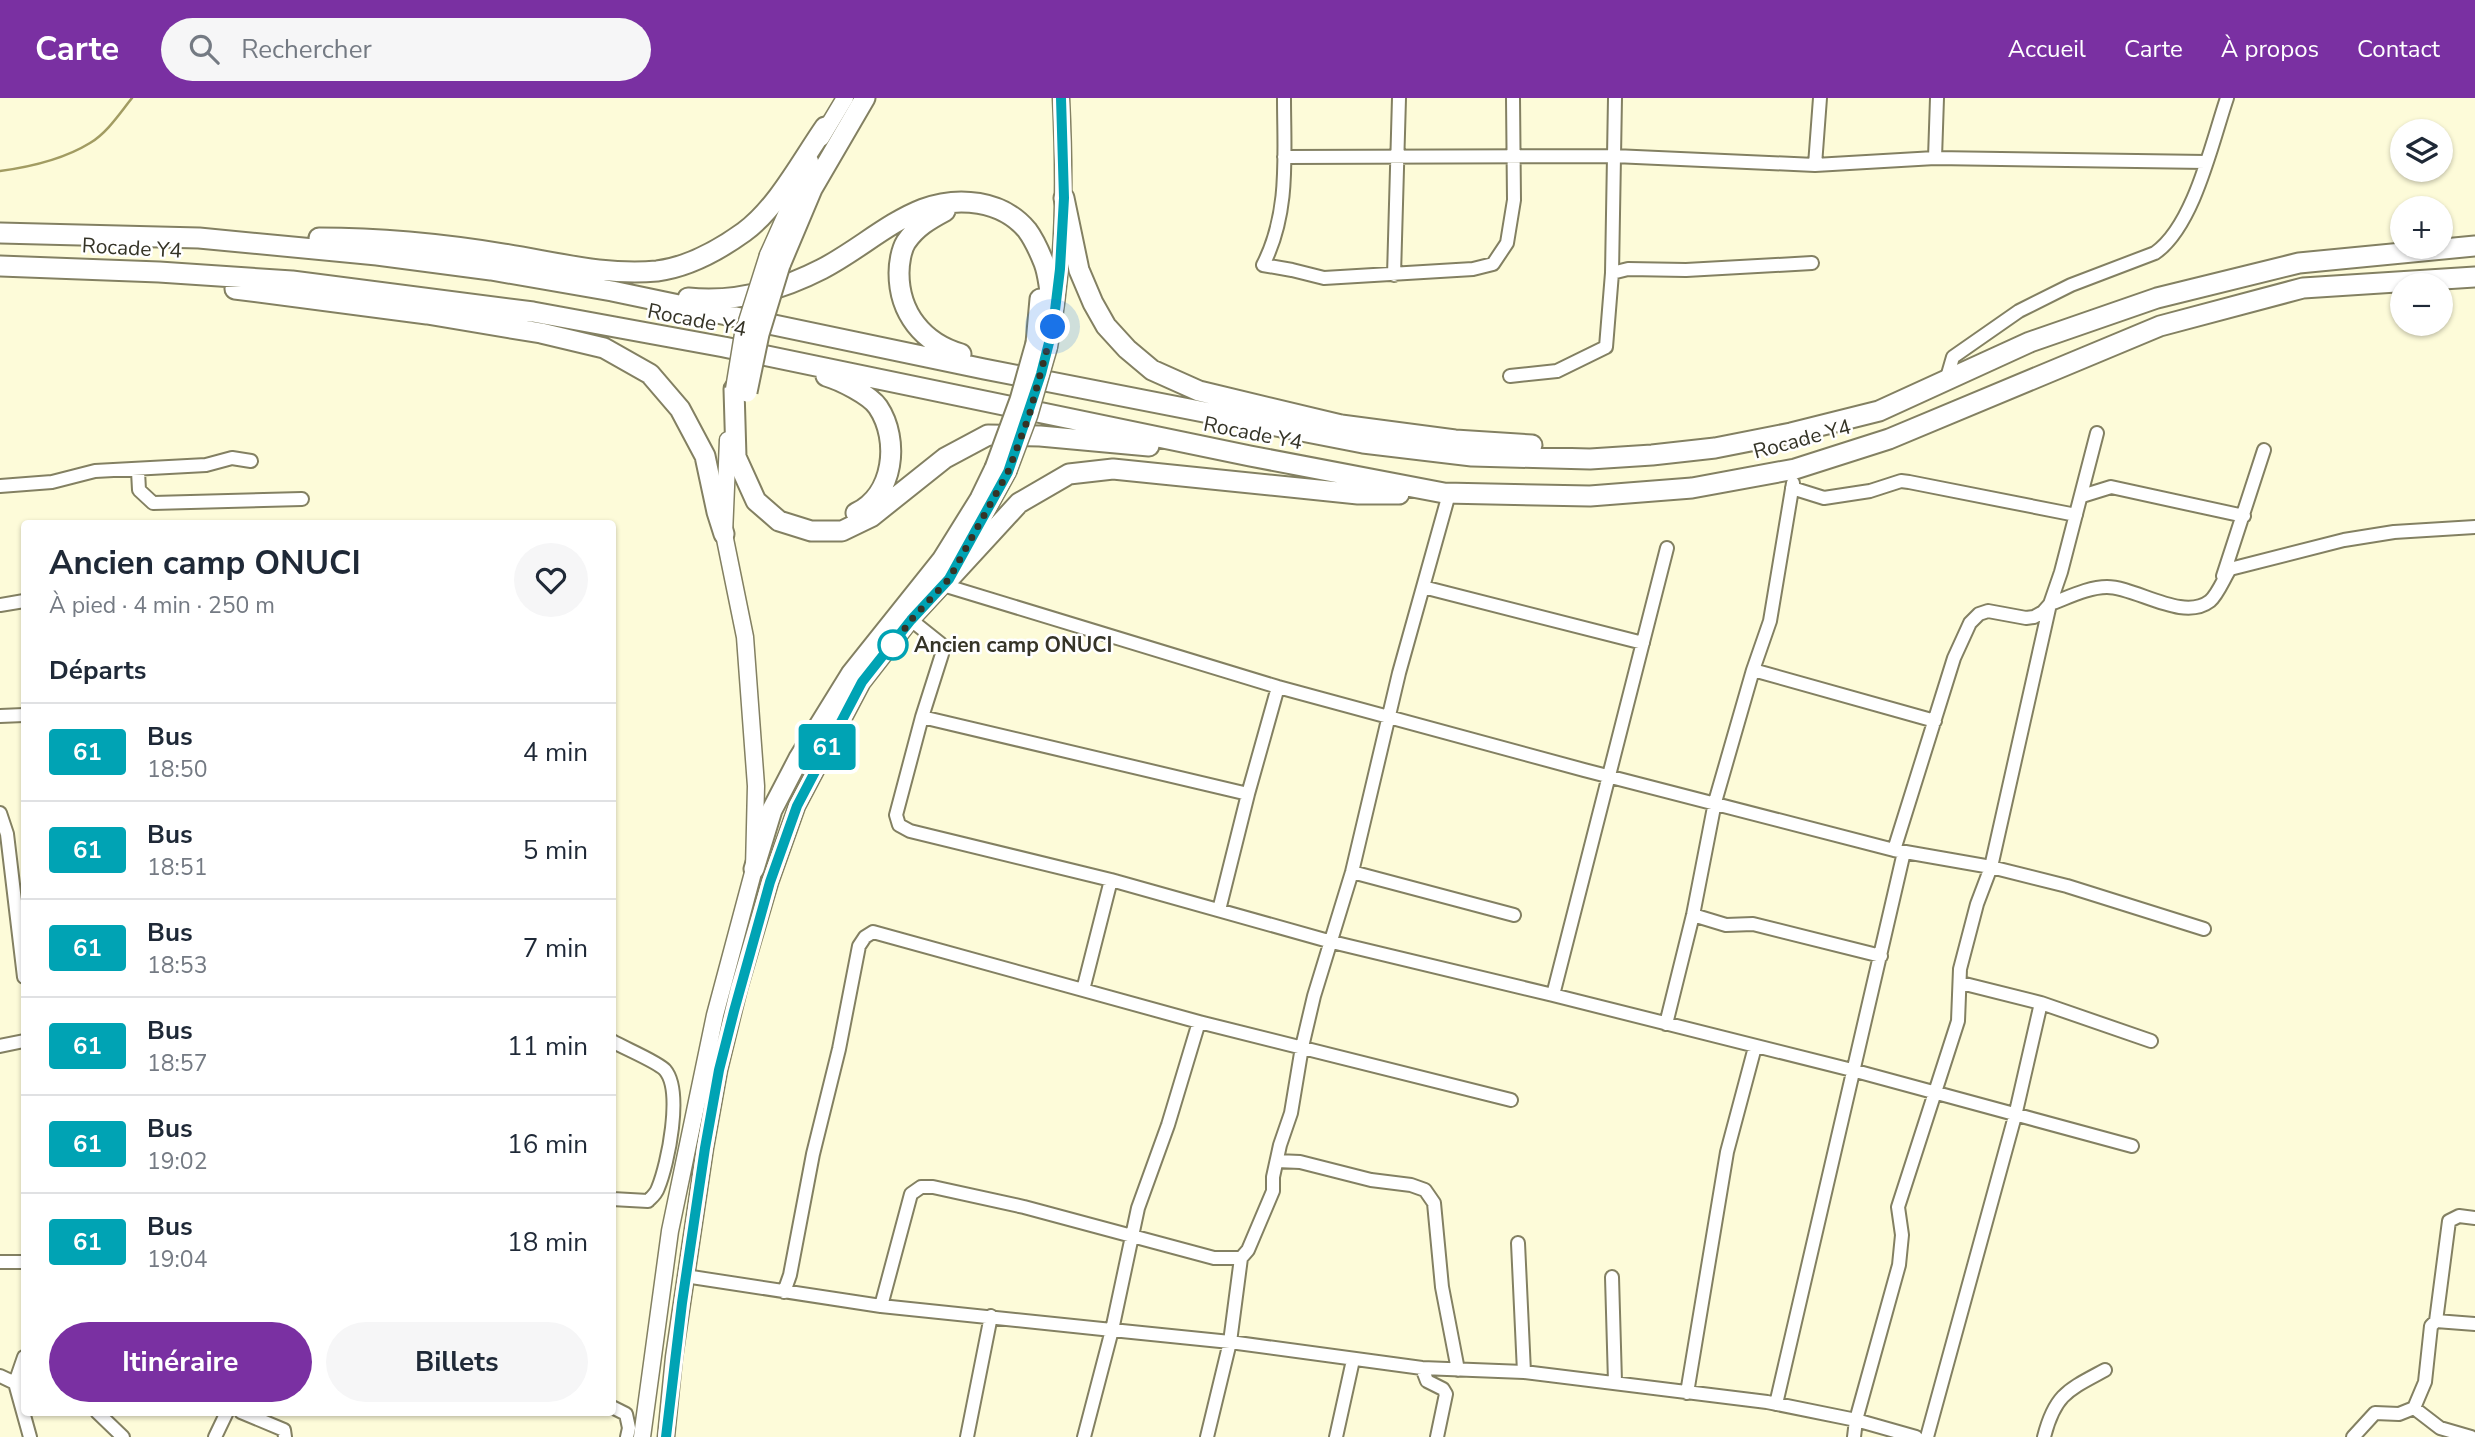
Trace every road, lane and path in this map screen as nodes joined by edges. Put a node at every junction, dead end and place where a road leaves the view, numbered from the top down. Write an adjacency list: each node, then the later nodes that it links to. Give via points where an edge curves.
1 (845, 98): 11 (main road)
2 (865, 98): 23 (highway)
3 (1061, 98): 19 (main road)
4 (1284, 98): 12 (street)
5 (1399, 98): 15 (street)
6 (1513, 98): 13 (street)
7 (1615, 98): 14 (street)
8 (1820, 98): 18 (street)
9 (1937, 98): 16 (street)
10 (2227, 98): 17 (street)
11 (825, 127): 21 (highway, via 772,205 746,231 701,258 659,271 605,272 418,241); 23 (main road)
12 (1284, 156): 15 (street); 28 (street, via 1285,195 1263,265 1324,278)
13 (1513, 156): 14 (street); 15 (street); 28 (street, via 1514,200 1507,243 1493,264)
14 (1614, 156): 18 (street); 27 (street)
15 (1398, 158): 28 (street)
16 (1936, 158): 17 (street); 18 (street)
17 (2206, 162): 36 (street, via 2187,215 2164,247 2019,311 1953,357)
18 (1815, 165)
19 (1064, 198): 31 (main road); 39 (highway, via 1079,270 1107,326 1152,370 1199,391 1341,425 1455,440 1572,447)
20 (0, 233): 21 (highway, Rocade Y4)
21 (199, 238): 30 (highway, Rocade Y4, via 377,255)
22 (2475, 246): 36 (highway, Rocade Y4, via 2299,263 2170,295 2030,342)
23 (774, 260): 37 (highway, bridge, via 759,334)
24 (1812, 262): 27 (street)
25 (0, 267): 26 (highway, Rocade Y4)
26 (88, 269): 33 (highway, Rocade Y4, via 292,281 533,313); 53 (highway, via 426,314 604,348 650,374 680,409 705,456)
27 (1612, 273): 34 (street, via 1606,347 1557,371)
28 (1394, 275)
29 (2475, 277): 45 (highway, Rocade Y4, via 2303,288 2160,326)
30 (612, 291): 31 (highway, via 696,299 758,295 820,270 922,209 949,201 971,202 1002,209 1027,230 1045,265); 35 (highway, Rocade Y4)
31 (1053, 327): 32 (main road)
32 (1042, 345): 35 (highway, via 1036,266 1020,237 996,219 949,209 926,221 905,243 899,290 907,313 922,333 943,349); 43 (highway, bridge, via 1020,400)
33 (724, 347): 37 (highway, via 840,380 877,405 889,434 892,463 866,508 839,521 811,522 784,513 764,494 747,454); 41 (highway, Rocade Y4)
34 (1510, 376)
35 (1052, 381): 39 (highway, Rocade Y4, via 1363,443 1472,456 1590,459)
36 (1946, 381): 39 (highway, Rocade Y4, via 1879,411)
37 (741, 391): 41 (highway, via 736,457 756,501 779,522 811,531 842,531 871,517 945,457 988,435); 53 (main road, via 728,437)
38 (2096, 433): 48 (street)
39 (1715, 447)
40 (2264, 450): 51 (street)
41 (1250, 456): 47 (highway, Rocade Y4)
42 (251, 461): 44 (street, via 232,458 206,466)
43 (1002, 470): 55 (main road); 76 (highway, via 942,560 851,674 772,810)
44 (138, 471): 46 (street, via 95,471 52,482); 49 (street, via 139,490 153,503)
45 (1794, 478): 47 (highway, Rocade Y4, via 1590,496); 50 (street, via 1824,498 1901,481); 63 (street, via 1770,621)
46 (0, 486)
47 (1447, 493): 55 (highway, via 1358,494 1113,469 1069,474 1019,503); 57 (street)
48 (2082, 496): 50 (street); 51 (street, via 2111,487)
49 (302, 499)
50 (2076, 516): 59 (street)
51 (2244, 516): 56 (street)
52 (2475, 527): 56 (street, via 2344,540 2230,569)
53 (724, 534): 76 (main road, via 745,637 756,786)
54 (1667, 548): 62 (street)
55 (946, 582): 61 (main road); 64 (street)
56 (2219, 586): 59 (street, via 2212,600 2197,608 2105,587)
57 (1423, 587): 62 (street); 68 (street)
58 (21, 602): 60 (street)
59 (2050, 604): 69 (street, via 2034,617 1987,611 1970,623); 75 (street)
60 (0, 605)
61 (911, 620): 67 (street, via 941,644); 111 (main road, via 862,682 835,730 797,806 770,882 719,1070)
62 (1643, 643): 70 (street)
63 (1753, 670): 69 (street); 72 (street)
64 (1278, 687): 68 (street); 71 (street)
65 (21, 715): 66 (street)
66 (0, 716)
67 (922, 717): 71 (street); 78 (street, via 896,815 899,825)
68 (1388, 717): 70 (street); 77 (street)
69 (1935, 721): 74 (street)
70 (1608, 776): 72 (street); 88 (street)
71 (1248, 794): 79 (street)
72 (1715, 802): 74 (street); 81 (street)
73 (0, 813): 82 (street)
74 (1899, 851): 75 (street); 85 (street)
75 (1991, 867): 83 (street); 86 (street, via 1977,904 1960,970)
76 (754, 869): 144 (main road, via 715,1015 670,1231)
77 (1352, 872): 80 (street); 84 (street)
78 (1111, 880): 79 (street); 87 (street)
79 (1219, 910): 84 (street)
80 (1514, 915)
81 (1693, 915): 85 (street, via 1726,925 1753,924); 91 (street)
82 (21, 928)
83 (2204, 929)
84 (1332, 942): 88 (street); 96 (street)
85 (1881, 957): 98 (street)
86 (1961, 983): 89 (street); 99 (street, via 1958,1021)
87 (1083, 990): 90 (street); 113 (street, via 873,932 865,937 859,946)
88 (1553, 995): 91 (street)
89 (2041, 1003): 92 (street); 101 (street)
90 (1199, 1022): 96 (street); 106 (street)
91 (1667, 1024): 97 (street)
92 (2151, 1041)
93 (21, 1042): 95 (street)
94 (616, 1043): 104 (street, via 663,1067 674,1092 670,1141 658,1191 648,1201)
95 (0, 1046)
96 (1302, 1046): 100 (street); 103 (street)
97 (1755, 1046): 98 (street); 129 (street, via 1727,1153)
98 (1852, 1070): 99 (street); 131 (street)
99 (1934, 1094): 101 (street); 138 (street, via 1898,1208 1902,1235 1899,1265)
100 (1511, 1100)
101 (2015, 1116): 102 (street); 153 (street)
102 (2132, 1146)
103 (1277, 1161): 108 (street, via 1273,1191); 123 (street, via 1425,1190 1434,1203 1442,1287)
104 (616, 1199)
105 (2475, 1218): 116 (street, via 2459,1216 2449,1221)
106 (1131, 1236): 108 (street, via 1214,1258); 114 (street, via 921,1186 911,1194); 118 (street)
107 (1518, 1242): 125 (street)
108 (1241, 1258): 119 (street)
109 (0, 1262): 110 (street)
110 (21, 1262)
111 (685, 1276): 113 (street); 145 (main road)
112 (1612, 1277): 127 (street)
113 (784, 1292): 114 (street)
114 (881, 1306): 115 (street)
115 (991, 1316): 118 (street); 146 (street)
116 (2437, 1321): 117 (street); 132 (street, via 2431,1326 2426,1382)
117 (2475, 1324)
118 (1112, 1329): 119 (street); 147 (street)
119 (1230, 1342): 120 (street); 148 (street)
120 (1353, 1360): 122 (street); 149 (street)
121 (21, 1366): 128 (street)
122 (1422, 1368): 123 (street); 150 (street, via 1427,1381 1446,1394)
123 (1458, 1370): 125 (street)
124 (2105, 1370): 154 (street, via 2060,1397)
125 (1524, 1372): 127 (street)
126 (0, 1376): 128 (street)
127 (1615, 1382): 129 (street)
128 (15, 1383): 130 (street)
129 (1687, 1393): 131 (street)
130 (21, 1401)
131 (1776, 1404): 138 (street)
132 (2414, 1408): 155 (street, via 2399,1414 2375,1413); 156 (street, via 2440,1428)
133 (616, 1409): 143 (street, via 626,1415)
134 (25, 1416): 139 (street)
135 (101, 1416): 140 (street)
136 (225, 1416): 141 (street)
137 (251, 1416): 142 (street, via 284,1430)
138 (1856, 1420): 151 (street); 152 (street)
139 (30, 1437)
140 (123, 1437)
141 (215, 1437)
142 (285, 1437)
143 (628, 1437)
144 (642, 1437)
145 (666, 1437)
146 (967, 1437)
147 (1084, 1437)
148 (1207, 1437)
149 (1336, 1437)
150 (1437, 1437)
151 (1854, 1437)
152 (1916, 1437)
153 (1927, 1437)
154 (2044, 1437)
155 (2353, 1437)
156 (2471, 1437)

